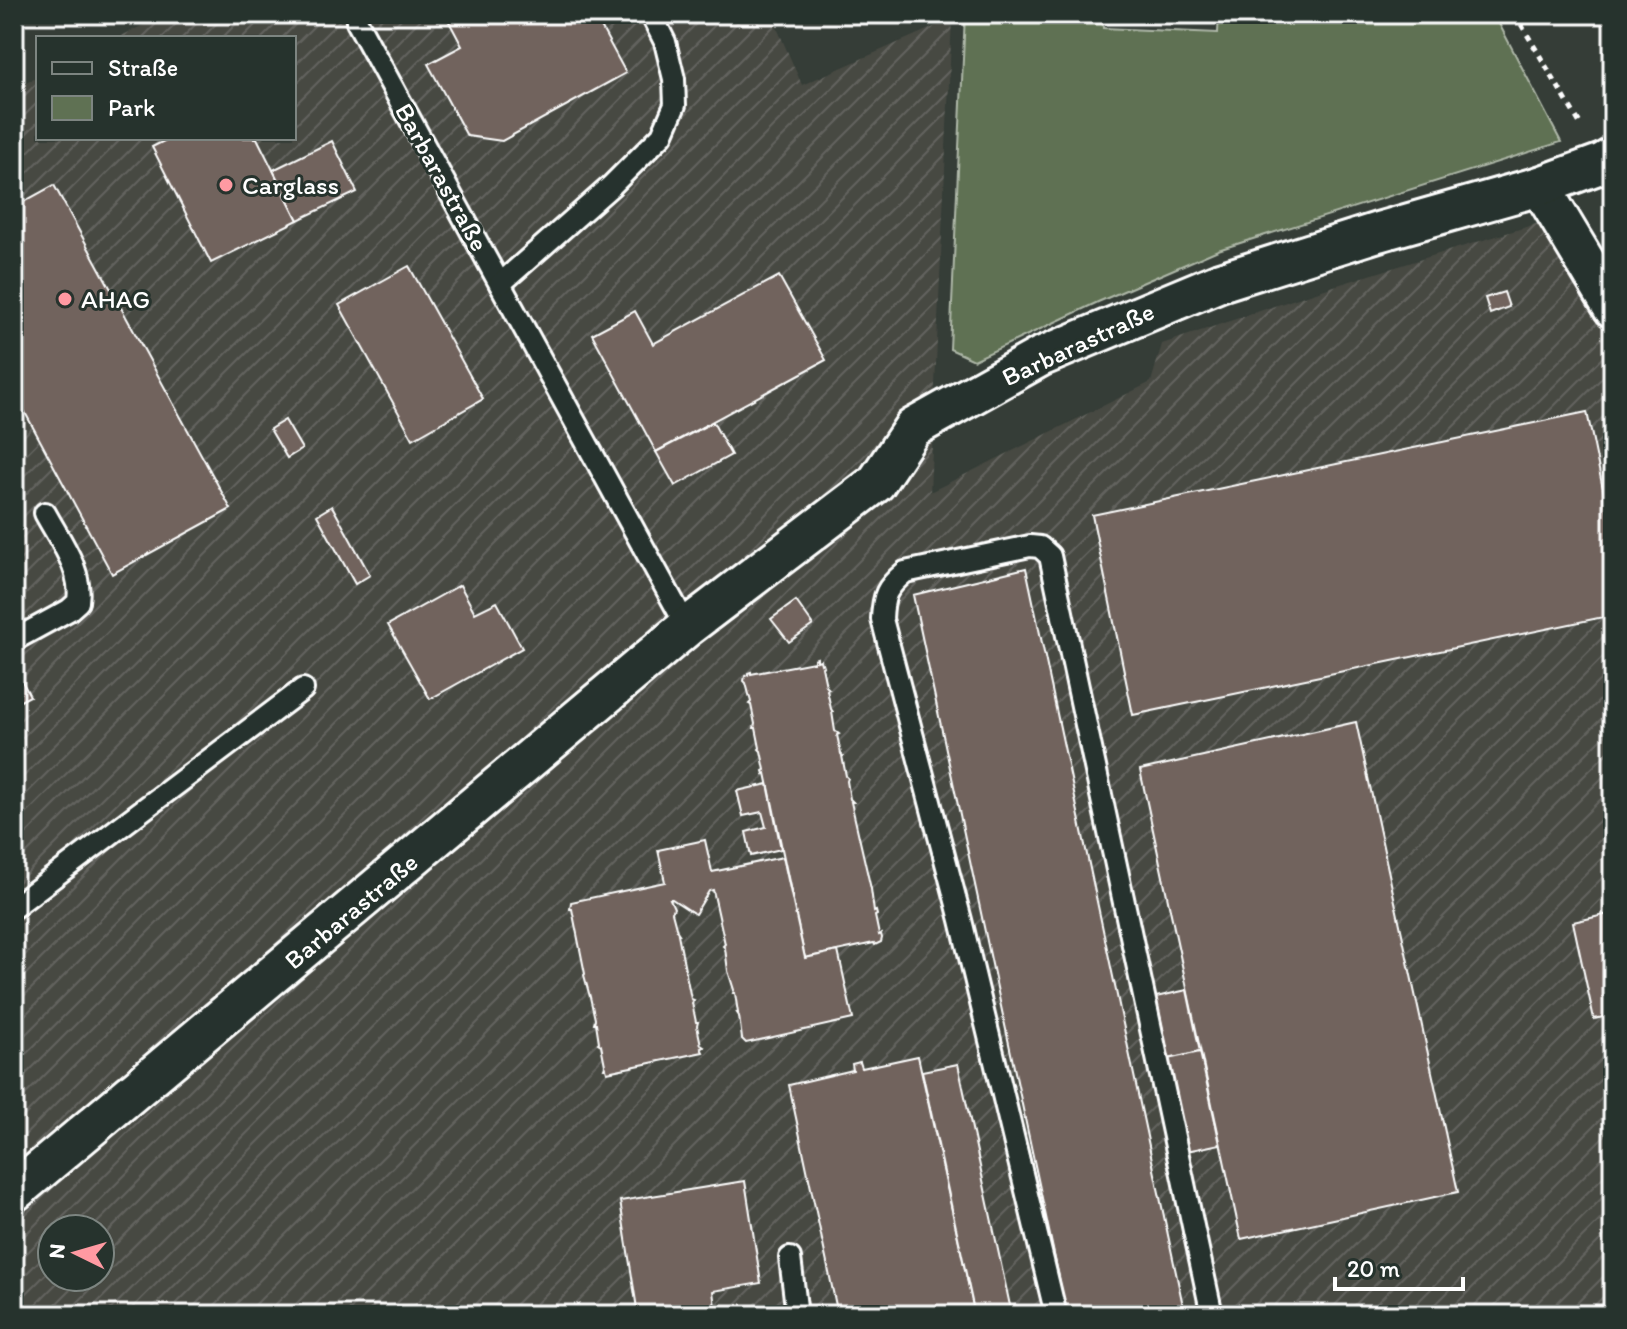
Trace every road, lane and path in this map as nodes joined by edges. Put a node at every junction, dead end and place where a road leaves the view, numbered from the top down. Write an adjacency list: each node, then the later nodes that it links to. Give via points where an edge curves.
1 (651, 14): 6 (lane, via 674,79 675,105 662,135)
2 (1515, 14): 4 (path)
3 (357, 22): 6 (lane, Barbarastraße)
4 (1608, 160): 5 (street, Barbarastraße)
5 (1540, 186): 7 (street); 9 (street, Barbarastraße, via 1220,282 1040,357 913,428 876,483)
6 (500, 284): 9 (lane, Barbarastraße)
7 (1613, 308)
8 (45, 513): 10 (lane, via 77,574 78,602)
9 (687, 627): 13 (street, Barbarastraße)
10 (16, 635)
11 (303, 689): 12 (lane)
12 (14, 907)
13 (14, 1192)
14 (790, 1258): 15 (lane)
15 (797, 1315)
16 (1056, 1315): 17 (lane, via 882,619 885,593 905,572 1030,546 1050,556)
17 (1212, 1315)

